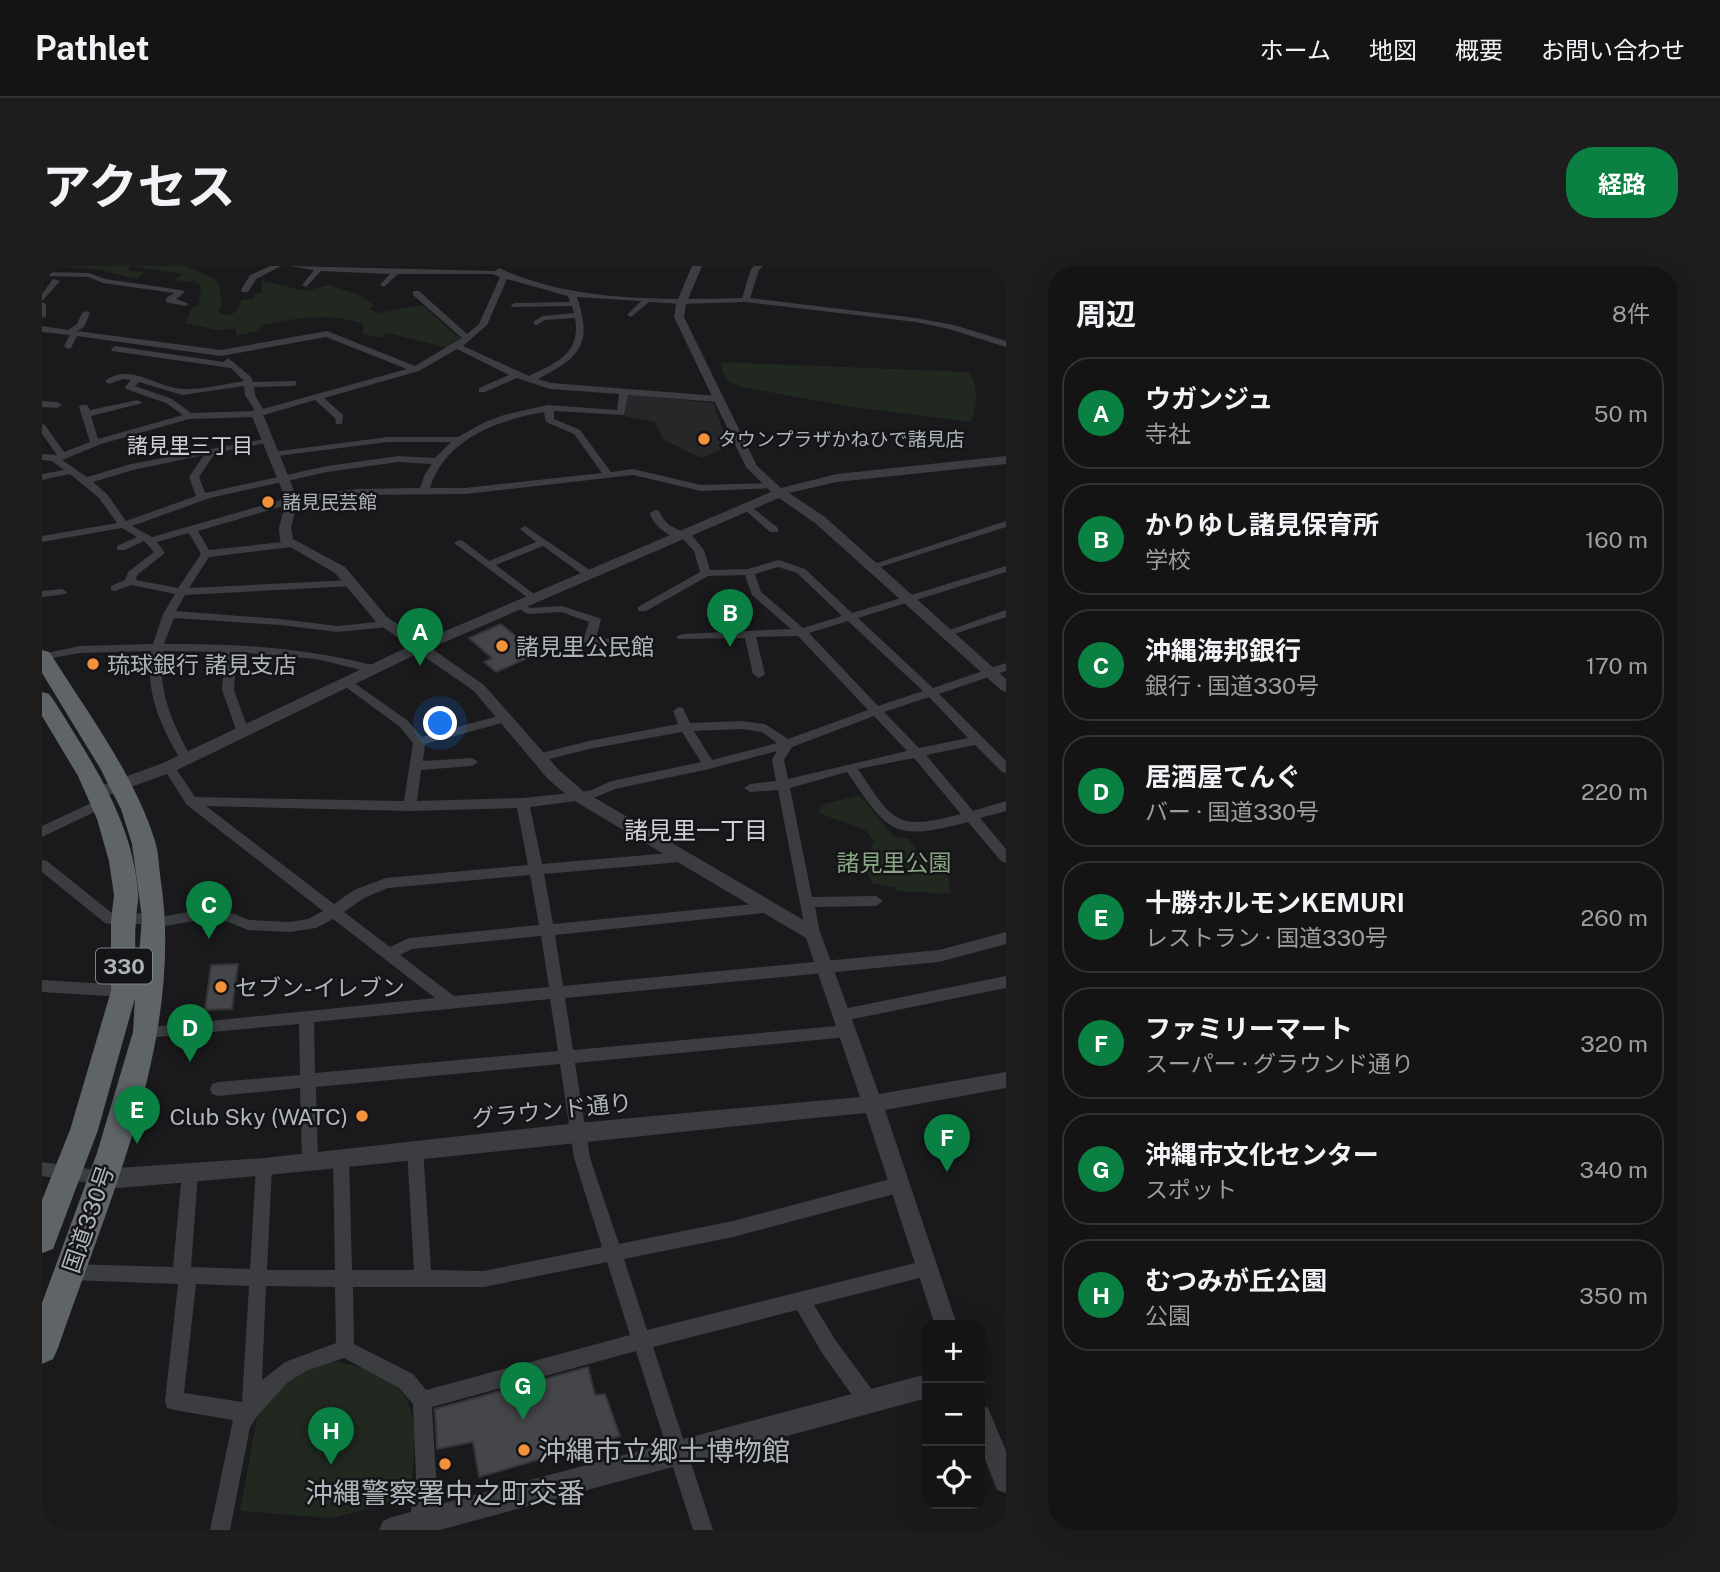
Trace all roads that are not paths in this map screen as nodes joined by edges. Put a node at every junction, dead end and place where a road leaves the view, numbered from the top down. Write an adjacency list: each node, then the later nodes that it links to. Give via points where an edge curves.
1 (276, 266): 18 (street, via 253,277)
2 (295, 266): 6 (street)
3 (497, 266): 12 (street)
4 (698, 266): 24 (street)
5 (759, 266): 22 (street)
6 (319, 268): 11 (street); 16 (street)
7 (368, 268): 10 (street); 11 (street)
8 (466, 268): 10 (street); 12 (street); 15 (street)
9 (43, 270): 25 (street, via 181,292 169,300)
10 (397, 270): 17 (street)
11 (344, 271): 14 (street)
12 (505, 275): 20 (street); 34 (street, via 483,325)
13 (55, 281): 23 (street)
14 (334, 281)
15 (463, 281)
16 (306, 285)
17 (384, 285)
18 (245, 290)
19 (416, 293): 34 (street)
20 (572, 294): 21 (street); 26 (street)
21 (647, 300): 24 (street); 30 (street)
22 (745, 300): 24 (street); 36 (street, via 916,320)
23 (42, 302): 31 (street)
24 (681, 302): 53 (street, via 679,317)
25 (185, 304)
26 (575, 304): 27 (street); 29 (street)
27 (515, 305)
28 (86, 313): 33 (street)
29 (578, 315): 32 (street, via 543,318); 47 (street, via 583,327 572,356)
30 (631, 315)
31 (44, 323): 33 (street); 35 (street)
32 (537, 323)
33 (74, 332): 37 (street); 38 (street)
34 (468, 338): 39 (street)
35 (42, 340)
36 (1006, 344)
37 (68, 345)
38 (175, 346): 41 (street); 42 (street)
39 (457, 346): 44 (street); 45 (street)
40 (115, 349): 42 (street)
41 (221, 353): 43 (street); 44 (street, via 327,334)
42 (164, 356): 43 (street)
43 (233, 366): 49 (street)
44 (416, 369): 52 (street)
45 (517, 375): 47 (street); 50 (street)
46 (138, 378): 48 (street, via 122,376); 49 (street, via 182,392); 60 (street, via 130,387 172,400)
47 (529, 380): 51 (street)
48 (109, 381)
49 (249, 384): 54 (street, via 297,384); 59 (street)
50 (482, 390)
51 (624, 392): 53 (street); 58 (street, via 621,413)
52 (317, 397): 54 (street); 61 (street, via 341,417)
53 (718, 399): 76 (street, via 748,461)
54 (304, 400): 59 (street)
55 (138, 403): 64 (street, via 85,410)
56 (42, 404): 57 (street)
57 (57, 405)
58 (548, 408): 63 (street, via 503,419); 72 (street, via 549,420 577,432)
59 (257, 414): 60 (street); 65 (street)
60 (190, 416): 64 (street)
61 (339, 422)
62 (42, 427): 68 (street)
63 (458, 440): 65 (street, via 415,436); 69 (street)
64 (95, 443): 68 (street)
65 (270, 448): 66 (street); 74 (street)
66 (210, 453): 75 (street, via 131,467); 78 (street, via 194,477)
67 (42, 457): 68 (street)
68 (59, 457): 71 (street)
69 (438, 460): 74 (street, via 398,459); 77 (street, via 426,476)
70 (1006, 460): 76 (street)
71 (72, 471): 73 (street); 75 (street)
72 (609, 475): 76 (street, via 633,472 701,488); 77 (street)
73 (42, 477)
74 (282, 478): 78 (street); 79 (street)
75 (86, 481): 82 (street)
76 (775, 489): 80 (street); 96 (street)
77 (424, 493): 79 (street, via 356,492)
78 (202, 498): 82 (street)
79 (292, 500): 84 (street); 92 (street, via 285,528)
80 (748, 506): 86 (street); 87 (street)
81 (655, 513): 87 (street, via 657,521)
82 (124, 526): 88 (street); 89 (street)
83 (1005, 526): 96 (street)
84 (191, 528): 89 (street); 94 (street)
85 (525, 528): 90 (street)
86 (774, 530)
87 (683, 535): 99 (street, via 699,550); 100 (street)
88 (42, 539)
89 (148, 539): 93 (street); 101 (street, via 160,553 132,574)
90 (544, 542): 95 (street); 100 (street)
91 (459, 543): 95 (street)
92 (292, 544): 94 (street); 102 (street, via 340,570)
93 (121, 548)
94 (206, 554): 105 (street)
95 (490, 564): 107 (street)
96 (873, 566): 108 (street)
97 (1006, 569): 108 (street)
98 (749, 572): 99 (street); 113 (street, via 778,563 793,568); 115 (street, via 756,593)
99 (706, 573): 110 (street)
100 (590, 575): 107 (street)
101 (130, 582): 103 (street); 105 (street)
102 (353, 583): 105 (street); 114 (street)
103 (115, 589)
104 (62, 592): 106 (street)
105 (180, 592): 112 (street)
106 (42, 594)
107 (535, 600): 109 (street)
108 (911, 600): 113 (street); 116 (street)
109 (520, 606): 119 (street, via 528,611 562,609 595,620 589,640); 120 (street)
110 (642, 608)
111 (1006, 613): 116 (street)
112 (169, 614): 114 (street, via 337,629); 121 (street)
113 (853, 617): 115 (street); 130 (street)
114 (388, 624): 120 (street)
115 (801, 632): 117 (street); 133 (street)
116 (947, 633): 126 (street)
117 (750, 634): 118 (street); 127 (street)
118 (682, 637)
119 (626, 643)
120 (420, 647): 125 (street); 134 (street, via 479,688)
121 (157, 648): 122 (street); 123 (street, via 61,651); 142 (street, via 154,676 159,701 167,728)
122 (231, 649): 125 (street, via 278,649); 136 (street, via 228,690)
123 (42, 657): 151 (highway, 国道330号 / 330)
124 (1006, 667): 126 (street)
125 (373, 669): 128 (street)
126 (991, 673): 129 (street); 130 (street)
127 (759, 674)
128 (347, 682): 136 (street); 138 (street, via 403,723)
129 (1006, 687)
130 (931, 692): 133 (street); 137 (street)
131 (42, 699): 151 (highway, 国道330号 / 330)
132 (679, 710): 135 (street)
133 (876, 710): 139 (street); 140 (street)
134 (505, 718): 138 (street); 141 (street)
135 (685, 727): 139 (street, via 765,728); 141 (street); 144 (street)
136 (243, 732): 142 (street)
137 (977, 740): 140 (street); 148 (street)
138 (419, 742): 145 (street)
139 (787, 744): 144 (street); 149 (street, via 778,760)
140 (916, 752): 147 (street); 157 (street)
141 (538, 758): 152 (street)
142 (187, 759): 146 (street)
143 (472, 762): 145 (street)
144 (709, 765): 152 (street)
145 (416, 766): 155 (street)
146 (169, 767): 151 (street); 153 (street)
147 (850, 767): 149 (street); 157 (street, via 897,826 913,828)
148 (1006, 769)
149 (783, 785): 150 (street); 164 (street)
150 (750, 788)
151 (107, 794): 158 (street); 167 (highway, 国道330号 / 330, via 126,895); 168 (highway, 国道330号 / 330, via 132,809 144,844)
152 (577, 795): 154 (street); 159 (street)
153 (191, 801): 155 (street); 166 (street)
154 (523, 803): 155 (street); 162 (street)
155 (410, 806)
156 (1006, 806): 157 (street)
157 (969, 816): 160 (street)
158 (42, 832)
159 (681, 857): 162 (street); 165 (street)
160 (1006, 858)
161 (42, 865): 167 (street, via 110,919)
162 (534, 870): 166 (street, via 386,883 359,894); 169 (street)
163 (876, 901): 164 (street)
164 (806, 902): 170 (street)
165 (764, 908): 169 (street); 170 (street)
166 (332, 914): 168 (street, via 290,927 248,925 217,912); 172 (street)
167 (123, 920): 168 (street); 177 (highway, 国道330号 / 330)
168 (154, 921): 181 (highway, 国道330号 / 330)
169 (547, 928): 172 (street, via 409,944); 176 (street)
170 (813, 934): 173 (street)
171 (1006, 939): 173 (street, via 939,956)
172 (390, 954): 178 (street)
173 (825, 965): 176 (street); 180 (street)
174 (1006, 982): 180 (street)
175 (42, 986): 177 (street)
176 (556, 991): 178 (street); 182 (street)
177 (124, 992): 192 (highway, 国道330号 / 330, via 108,1054)
178 (449, 1001): 179 (street)
179 (306, 1017): 181 (street); 184 (street)
180 (845, 1023): 182 (street); 186 (street)
181 (146, 1032): 194 (highway, 国道330号 / 330)
182 (567, 1058): 184 (street); 187 (street)
183 (1006, 1080): 186 (street, グラウンド通り)
184 (308, 1082): 185 (street); 190 (street)
185 (218, 1089)
186 (873, 1104): 187 (street, グラウンド通り); 195 (street)
187 (578, 1132): 188 (street, グラウンド通り); 197 (street, via 582,1158)
188 (415, 1149): 189 (street, グラウンド通り); 203 (street)
189 (341, 1157): 190 (street, グラウンド通り); 202 (street)
190 (310, 1161): 191 (street, グラウンド通り)
191 (264, 1167): 193 (street, グラウンド通り); 201 (street)
192 (54, 1172): 194 (street); 196 (highway, 国道330号 / 330)
193 (190, 1173): 194 (street, グラウンド通り); 200 (street)
194 (103, 1178): 199 (highway, 国道330号 / 330)
195 (898, 1185): 197 (street, via 733,1229); 198 (street)
196 (42, 1239)
197 (614, 1253): 203 (street, via 484,1279); 206 (street)
198 (927, 1268): 204 (street); 205 (street)
199 (70, 1272): 200 (street); 207 (highway, 国道330号 / 330)
200 (184, 1276): 201 (street); 212 (street, via 174,1401)
201 (260, 1278): 202 (street); 212 (street)
202 (345, 1278): 203 (street); 208 (street)
203 (423, 1279)
204 (801, 1300): 206 (street); 211 (street)
205 (944, 1320)
206 (640, 1341): 210 (street); 214 (street)
207 (42, 1348)
208 (345, 1349): 210 (street, via 406,1381); 212 (street, via 288,1368)
209 (922, 1386): 211 (street)
210 (422, 1400): 216 (street, via 426,1477)
211 (869, 1402): 214 (street)
212 (249, 1410): 218 (street, via 241,1424)
213 (985, 1428): 215 (street)
214 (676, 1455): 217 (street); 220 (street)
215 (1006, 1481)
216 (419, 1523): 217 (street); 219 (street)
217 (445, 1523)
218 (220, 1530)
219 (392, 1530)
220 (702, 1530)

